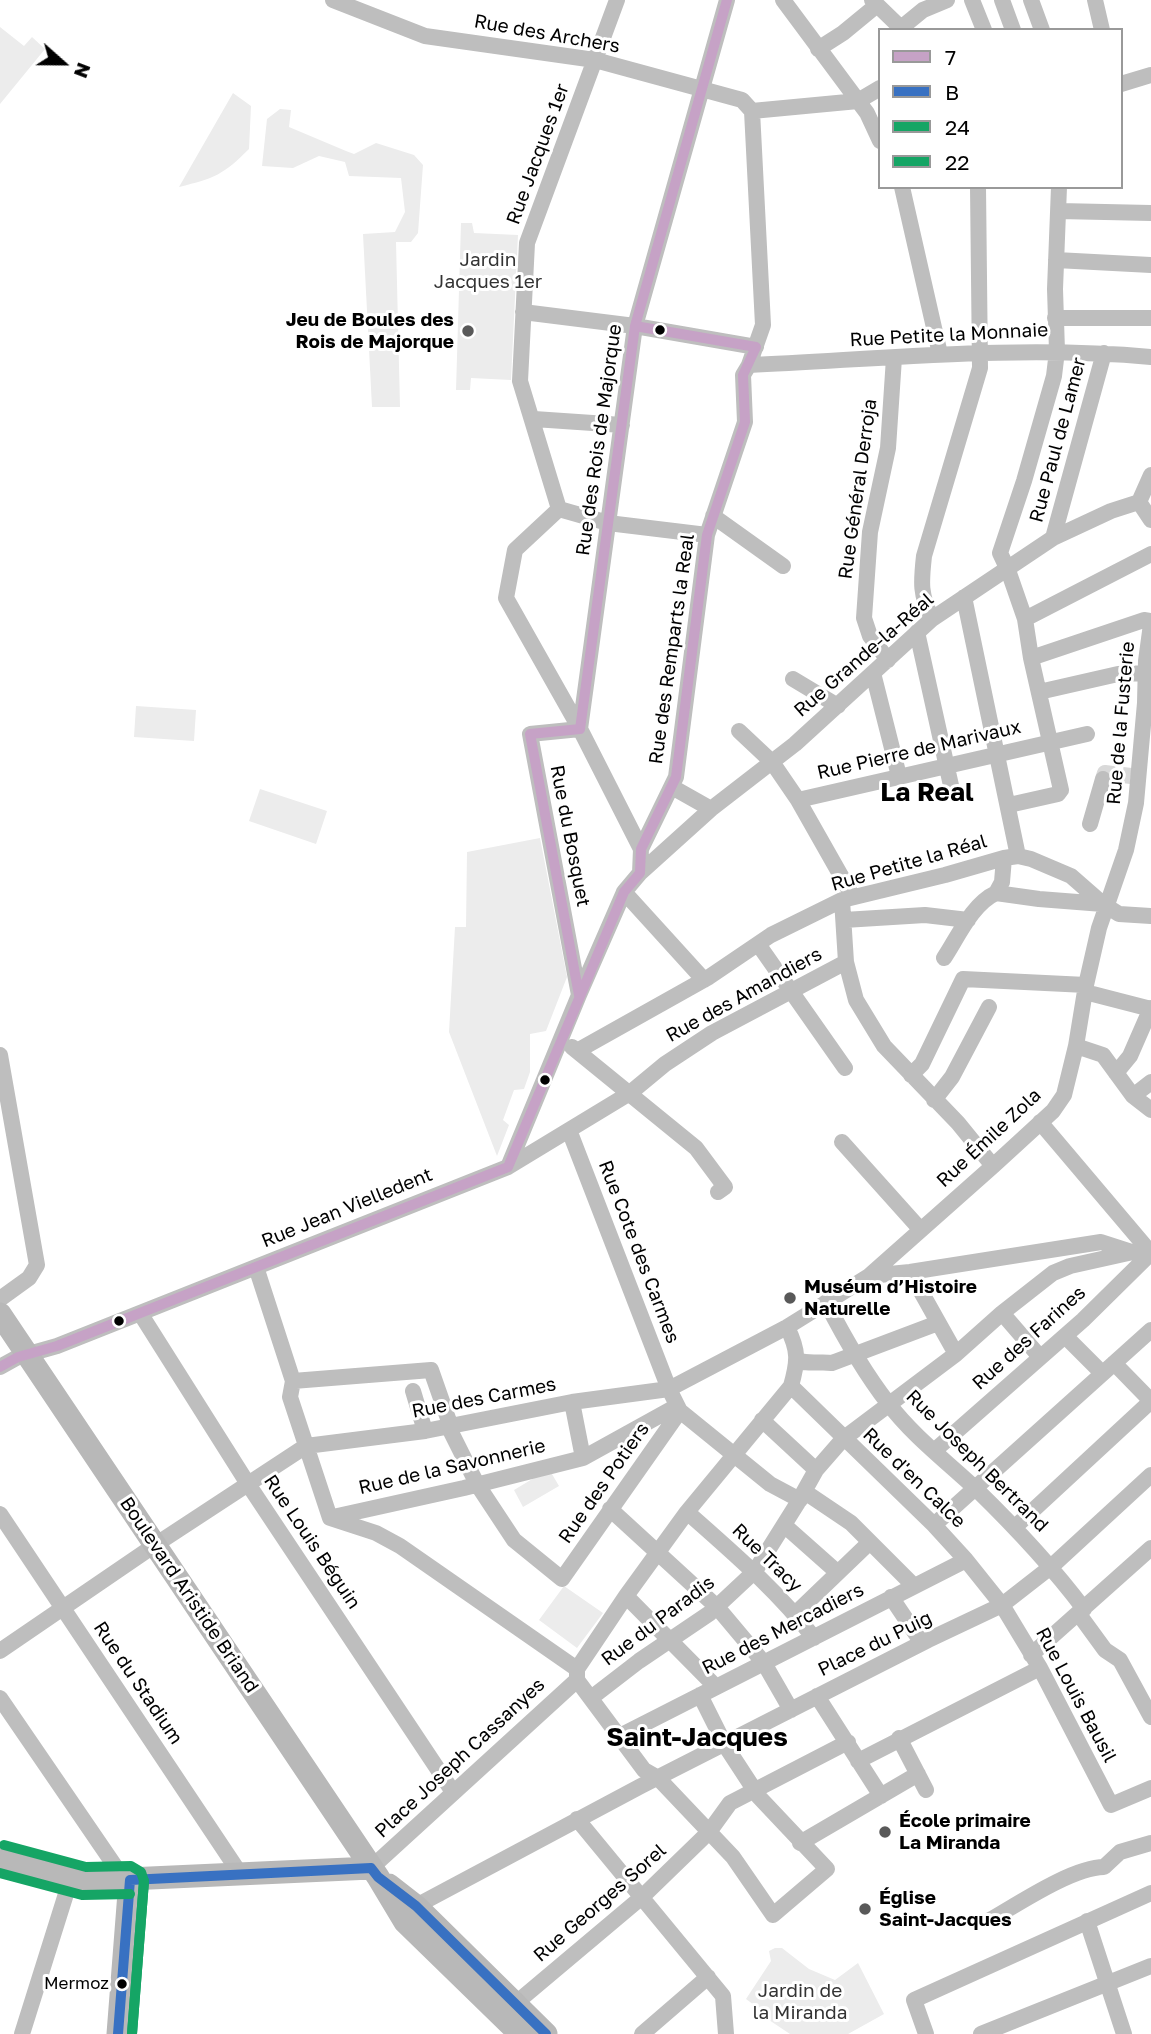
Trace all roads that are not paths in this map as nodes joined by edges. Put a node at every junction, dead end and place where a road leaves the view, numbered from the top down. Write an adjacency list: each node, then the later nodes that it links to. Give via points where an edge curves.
1 (333, 0): 12 (street, Rue des Archers)
2 (617, 0): 20 (street, Rue Jacques 1er)
3 (727, 0): 23 (street, Rue des Rois de Majorque)
4 (783, 0): 19 (street)
5 (947, 0): 11 (street)
6 (972, 0): 15 (street)
7 (1002, 0): 16 (street)
8 (1031, 0): 17 (street)
9 (1094, 0): 18 (street)
10 (875, 3): 13 (street); 19 (street)
11 (924, 4): 14 (street)
12 (362, 5): 20 (street, Rue des Archers, via 425,36)
13 (901, 28)
14 (903, 28)
15 (983, 28)
16 (1012, 28)
17 (1041, 28)
18 (1101, 28)
19 (818, 49): 25 (street)
20 (595, 60): 23 (street, Rue des Archers); 35 (street, Rue Jacques 1er, via 527,243)
21 (1151, 75): 22 (street)
22 (1123, 83)
23 (702, 89): 26 (street, Rue des Archers, via 742,100); 38 (street, Rue des Rois de Majorque)
24 (878, 89): 25 (street)
25 (858, 101): 26 (street); 27 (street)
26 (752, 111): 39 (street, Rue des Remparts la Real, via 763,325)
27 (878, 137)
28 (902, 189): 42 (street)
29 (978, 189): 43 (street)
30 (1059, 189): 31 (street)
31 (1059, 211): 32 (street); 33 (street)
32 (1151, 213)
33 (1056, 260): 34 (street); 36 (street)
34 (1151, 265)
35 (523, 312): 38 (street); 47 (street, Rue Jacques 1er, via 520,381)
36 (1055, 318): 37 (street); 40 (street)
37 (1151, 318)
38 (635, 326): 39 (street); 48 (street, Rue des Rois de Majorque)
39 (756, 347): 46 (street, Rue des Remparts la Real)
40 (1057, 351): 41 (street, Rue Petite la Monnaie); 43 (street, Rue Petite la Monnaie); 59 (street, via 1054,376 1000,553)
41 (1104, 353): 44 (street, Rue Petite la Monnaie); 56 (street, Rue Paul de Lamer)
42 (940, 354): 43 (street, Rue Petite la Monnaie); 45 (street, Rue Petite la Monnaie)
43 (980, 354): 61 (street, via 980,368 924,556 920,586)
44 (1151, 357)
45 (894, 358): 46 (street, Rue Petite la Monnaie); 66 (street, Rue Général Derroja, via 888,447 870,532 864,618 870,636)
46 (749, 365): 52 (street, Rue des Remparts la Real, via 743,375 745,422)
47 (534, 419): 48 (street); 51 (street, Rue Jacques 1er)
48 (622, 425): 54 (street, Rue des Rois de Majorque)
49 (1150, 482): 50 (street)
50 (1139, 502): 53 (street); 56 (street, Rue Grande-la-Réal)
51 (559, 509): 54 (street); 73 (street, via 515,550 506,598)
52 (713, 516): 55 (street, Rue des Remparts la Real); 58 (street)
53 (1151, 520)
54 (608, 523): 55 (street); 73 (street, Rue des Rois de Majorque)
55 (707, 535): 82 (street, Rue des Remparts la Real)
56 (1053, 538): 59 (street, Rue Grande-la-Réal)
57 (1151, 554): 62 (street)
58 (783, 566)
59 (1008, 570): 60 (street, Rue Grande-la-Réal); 62 (street)
60 (964, 597): 61 (street, Rue Grande-la-Réal); 77 (street)
61 (932, 619): 64 (street, Rue Grande-la-Réal)
62 (1026, 620): 65 (street)
63 (1151, 625): 65 (street, via 1144,620); 68 (street, Rue de la Fusterie)
64 (917, 632): 66 (street, Rue Grande-la-Réal); 79 (street)
65 (1031, 658): 70 (street)
66 (888, 660): 67 (street, Rue Grande-la-Réal)
67 (873, 673): 72 (street, Rue Grande-la-Réal); 80 (street)
68 (1146, 673): 70 (street, via 1118,674); 71 (street, Rue de la Fusterie)
69 (793, 679): 72 (street)
70 (1039, 692): 76 (street)
71 (1148, 703): 94 (street, Rue de la Fusterie, via 1126,850)
72 (838, 706): 78 (street, Rue Grande-la-Réal)
73 (580, 729): 88 (street); 104 (street, Rue du Bosquet, via 530,734)
74 (739, 731): 78 (street)
75 (1087, 734): 76 (street, Rue Pierre de Marivaux)
76 (1051, 742): 77 (street, Rue Pierre de Marivaux); 85 (street, via 1061,790)
77 (998, 754): 79 (street, Rue Pierre de Marivaux); 85 (street)
78 (772, 762): 84 (street); 86 (street, Rue Grande-la-Réal)
79 (947, 766): 80 (street, Rue Pierre de Marivaux); 83 (street)
80 (899, 776): 84 (street, Rue Pierre de Marivaux)
81 (1103, 779): 87 (street)
82 (672, 787): 86 (street); 88 (street, Rue des Remparts la Real)
83 (952, 790)
84 (798, 800): 93 (street)
85 (1009, 805): 89 (street)
86 (711, 809): 90 (street, Rue Grande-la-Réal)
87 (1090, 824)
88 (641, 849): 90 (street, Rue des Remparts la Real)
89 (1011, 857): 92 (street); 93 (street, Rue Petite la Réal); 94 (street, via 1072,876)
90 (640, 873): 91 (street, Rue Grande-la-Réal)
91 (624, 892): 101 (street); 104 (street, Rue Grande-la-Réal)
92 (996, 893): 94 (street); 97 (street)
93 (848, 899): 96 (street); 98 (street, Rue Petite la Réal)
94 (1105, 905): 95 (street, via 1119,914); 102 (street, Rue de la Fusterie)
95 (1151, 916)
96 (844, 920): 97 (street, via 925,915); 100 (street)
97 (968, 920): 99 (street)
98 (758, 944): 101 (street, Rue Petite la Réal); 103 (street)
99 (944, 958)
100 (846, 962): 103 (street, Rue des Amandiers); 113 (street, via 856,1000 884,1046)
101 (704, 980): 109 (street, Rue Petite la Réal)
102 (1085, 988): 106 (street); 108 (street, Rue Émile Zola); 113 (street, via 963,979 922,1064)
103 (791, 992): 111 (street); 115 (street, Rue des Amandiers, via 712,1033)
104 (579, 995): 107 (street)
105 (989, 1007): 117 (street)
106 (1151, 1009): 112 (street, via 1130,1056)
107 (561, 1038): 109 (street); 125 (street)
108 (1076, 1046): 112 (street, via 1103,1055); 121 (street, Rue Émile Zola, via 1064,1095)
109 (577, 1051): 115 (street)
110 (0, 1055): 120 (street)
111 (845, 1068)
112 (1116, 1073): 116 (street)
113 (911, 1075): 117 (street)
114 (1151, 1082): 116 (street)
115 (630, 1093): 122 (street, Rue des Amandiers); 126 (street, via 696,1148)
116 (1133, 1096): 119 (street)
117 (934, 1100): 124 (street)
118 (0, 1103): 120 (street)
119 (1151, 1110)
120 (13, 1122): 133 (street, via 37,1265 29,1278)
121 (1040, 1122): 124 (street, Rue Émile Zola); 129 (street)
122 (569, 1130): 125 (street, Rue Jean Vielledent); 151 (street, Rue Cote des Carmes, via 620,1246)
123 (842, 1142): 127 (street)
124 (993, 1166): 127 (street, Rue Émile Zola)
125 (508, 1167): 130 (street, Rue Jean Vielledent)
126 (722, 1190)
127 (920, 1229): 132 (street, Rue Émile Zola)
128 (1133, 1252): 129 (street); 131 (street, via 1101,1242); 135 (street, Rue du Paradis, via 1061,1269)
129 (1151, 1253): 141 (street, Rue des Farines)
130 (256, 1267): 136 (street, Rue Jean Vielledent); 149 (street)
131 (910, 1272): 132 (street); 138 (street)
132 (869, 1276): 134 (street, Rue des Carmes)
133 (0, 1298)
134 (826, 1302): 139 (street, Rue des Carmes); 142 (street, Rue Joseph Bertrand)
135 (1002, 1312): 143 (street, Rue du Paradis); 145 (street)
136 (141, 1313): 144 (street, Rue Jean Vielledent); 167 (street, Rue Louis Béguin)
137 (0, 1314): 144 (main road, Boulevard Aristide Briand)
138 (938, 1323): 142 (street); 143 (street)
139 (787, 1328): 146 (street); 151 (street, Rue des Carmes)
140 (1151, 1329): 148 (street)
141 (1065, 1336): 145 (street, Rue des Farines); 148 (street)
142 (853, 1354): 146 (street, via 832,1363); 155 (street, Rue Joseph Bertrand)
143 (956, 1354): 155 (street, Rue du Paradis)
144 (27, 1356): 147 (street, Rue Jean Vielledent); 179 (main road, Boulevard Aristide Briand)
145 (1040, 1357): 162 (street, Rue des Farines)
146 (797, 1360): 150 (street)
147 (0, 1367)
148 (1108, 1368): 153 (street); 169 (street)
149 (293, 1381): 158 (street, via 431,1370); 161 (street, via 290,1397)
150 (791, 1386): 157 (street, Place Joseph Cassanyes); 160 (street, Rue d'en Calce)
151 (669, 1389): 154 (street, Rue des Carmes); 156 (street, Rue Cote des Carmes)
152 (413, 1391): 159 (street)
153 (1151, 1401): 177 (street)
154 (572, 1402): 158 (street, Rue des Carmes); 164 (street)
155 (889, 1405): 160 (street, Rue du Paradis); 162 (street, Rue Joseph Bertrand)
156 (679, 1408): 163 (street); 164 (street, Rue de la Savonnerie); 171 (street, Rue des Potiers)
157 (762, 1420): 163 (street, Place Joseph Cassanyes); 165 (street)
158 (450, 1427): 159 (street, Rue des Carmes); 168 (street)
159 (425, 1432): 161 (street, Rue des Carmes)
160 (844, 1440): 165 (street, Rue du Paradis); 176 (street, Rue d'en Calce)
161 (306, 1446): 167 (street); 174 (street)
162 (933, 1451): 169 (street, Rue Joseph Bertrand)
163 (733, 1455): 170 (street, via 770,1484); 172 (street, Place Joseph Cassanyes)
164 (583, 1458): 168 (street, Rue de la Savonnerie)
165 (816, 1470): 170 (street, Rue du Paradis)
166 (1151, 1475): 183 (street, Place du Puig)
167 (248, 1484): 179 (street); 218 (street, Rue Louis Béguin)
168 (477, 1484): 171 (street, Rue des Potiers, via 514,1540 562,1579); 174 (street, Rue de la Savonnerie)
169 (974, 1488): 176 (street); 177 (street, Rue Joseph Bertrand)
170 (802, 1496): 175 (street, Rue du Paradis); 178 (street, via 851,1523)
171 (610, 1509): 181 (street)
172 (687, 1512): 181 (street, Place Joseph Cassanyes); 184 (street, Rue Tracy)
173 (0, 1514): 191 (street, Rue du Stadium)
174 (330, 1518): 200 (street, via 400,1546)
175 (784, 1525): 184 (street, Rue du Paradis); 185 (street)
176 (934, 1525): 182 (street, Rue d'en Calce)
177 (1015, 1527): 183 (street, Rue Joseph Bertrand)
178 (870, 1542): 185 (street); 186 (street)
179 (155, 1545): 191 (street); 225 (main road, Boulevard Aristide Briand)
180 (1151, 1548): 192 (street)
181 (657, 1552): 187 (street, Place Joseph Cassanyes); 190 (street)
182 (966, 1560): 186 (street, Rue des Mercadiers); 189 (street, Rue d'en Calce)
183 (1052, 1566): 189 (street, Place du Puig); 192 (street, Rue Joseph Bertrand)
184 (755, 1571): 190 (street, Rue du Paradis); 193 (street, Rue Tracy)
185 (837, 1572): 193 (street)
186 (915, 1586): 188 (street, Rue des Mercadiers)
187 (626, 1595): 195 (street); 200 (street, Place Joseph Cassanyes)
188 (891, 1597): 194 (street, Rue des Mercadiers); 196 (street)
189 (1002, 1605): 196 (street, Place du Puig); 198 (street, Rue Louis Bausil)
190 (717, 1607): 195 (street, Rue du Paradis); 199 (street)
191 (63, 1609): 197 (street); 226 (street, Rue du Stadium)
192 (1081, 1611): 198 (street); 207 (street, Rue Joseph Bertrand, via 1105,1650 1120,1660)
193 (795, 1614): 194 (street, Rue Tracy)
194 (814, 1638): 199 (street, Rue des Mercadiers)
195 (672, 1641): 201 (street); 205 (street, Rue du Paradis)
196 (922, 1643): 203 (street, Place du Puig)
197 (0, 1651)
198 (1035, 1661): 209 (street); 215 (street, Rue Louis Bausil, via 1111,1805)
199 (764, 1663): 201 (street, Rue des Mercadiers); 206 (street)
200 (577, 1674): 205 (street); 218 (street, Place Joseph Cassanyes)
201 (715, 1686): 202 (street, Rue des Mercadiers)
202 (700, 1695): 208 (street, Rue des Mercadiers); 211 (street)
203 (817, 1696): 206 (street); 210 (street, Place du Puig)
204 (0, 1698): 228 (street, via 117,1869)
205 (591, 1698): 208 (street)
206 (791, 1710): 211 (street)
207 (1151, 1717)
208 (620, 1737): 214 (street, via 644,1770)
209 (899, 1738): 212 (street); 213 (street)
210 (848, 1742): 212 (street, Place du Puig); 216 (street, Rue Georges Sorel)
211 (725, 1745): 214 (street); 216 (street)
212 (858, 1761): 219 (street, Place du Puig)
213 (918, 1774): 217 (street); 219 (street)
214 (658, 1778): 220 (street); 221 (street)
215 (1151, 1788)
216 (754, 1790): 221 (street, Rue Georges Sorel, via 730,1803); 222 (street)
217 (926, 1790)
218 (453, 1792): 225 (street, Place Joseph Cassanyes)
219 (881, 1796): 222 (street)
220 (577, 1819): 230 (street); 231 (street)
221 (709, 1832): 222 (street, via 733,1857 770,1911 827,1869); 230 (street, Rue Georges Sorel)
222 (800, 1843)
223 (1151, 1843): 232 (street, via 1120,1852 1104,1867 1092,1867 1063,1880)
224 (2, 1865): 227 (main road)
225 (375, 1872): 226 (main road); 231 (main road); 240 (main road, Boulevard Aristide Briand, via 405,1922)
226 (242, 1875): 228 (main road)
227 (71, 1878): 228 (main road); 238 (street)
228 (130, 1880): 239 (main road)
229 (1151, 1893): 233 (street)
230 (642, 1897): 235 (street); 237 (street, Rue Georges Sorel)
231 (416, 1906): 237 (main road)
232 (990, 1920)
233 (1087, 1921): 236 (street); 244 (street, via 914,2000)
234 (1151, 1966): 236 (street)
235 (708, 1977): 242 (street); 243 (street, via 723,1996)
236 (1109, 1984): 245 (street); 246 (street)
237 (516, 2003): 241 (main road)
238 (22, 2034)
239 (118, 2034)
240 (520, 2034)
241 (546, 2034)
242 (642, 2034)
243 (726, 2034)
244 (926, 2034)
245 (981, 2034)
246 (1124, 2034)

